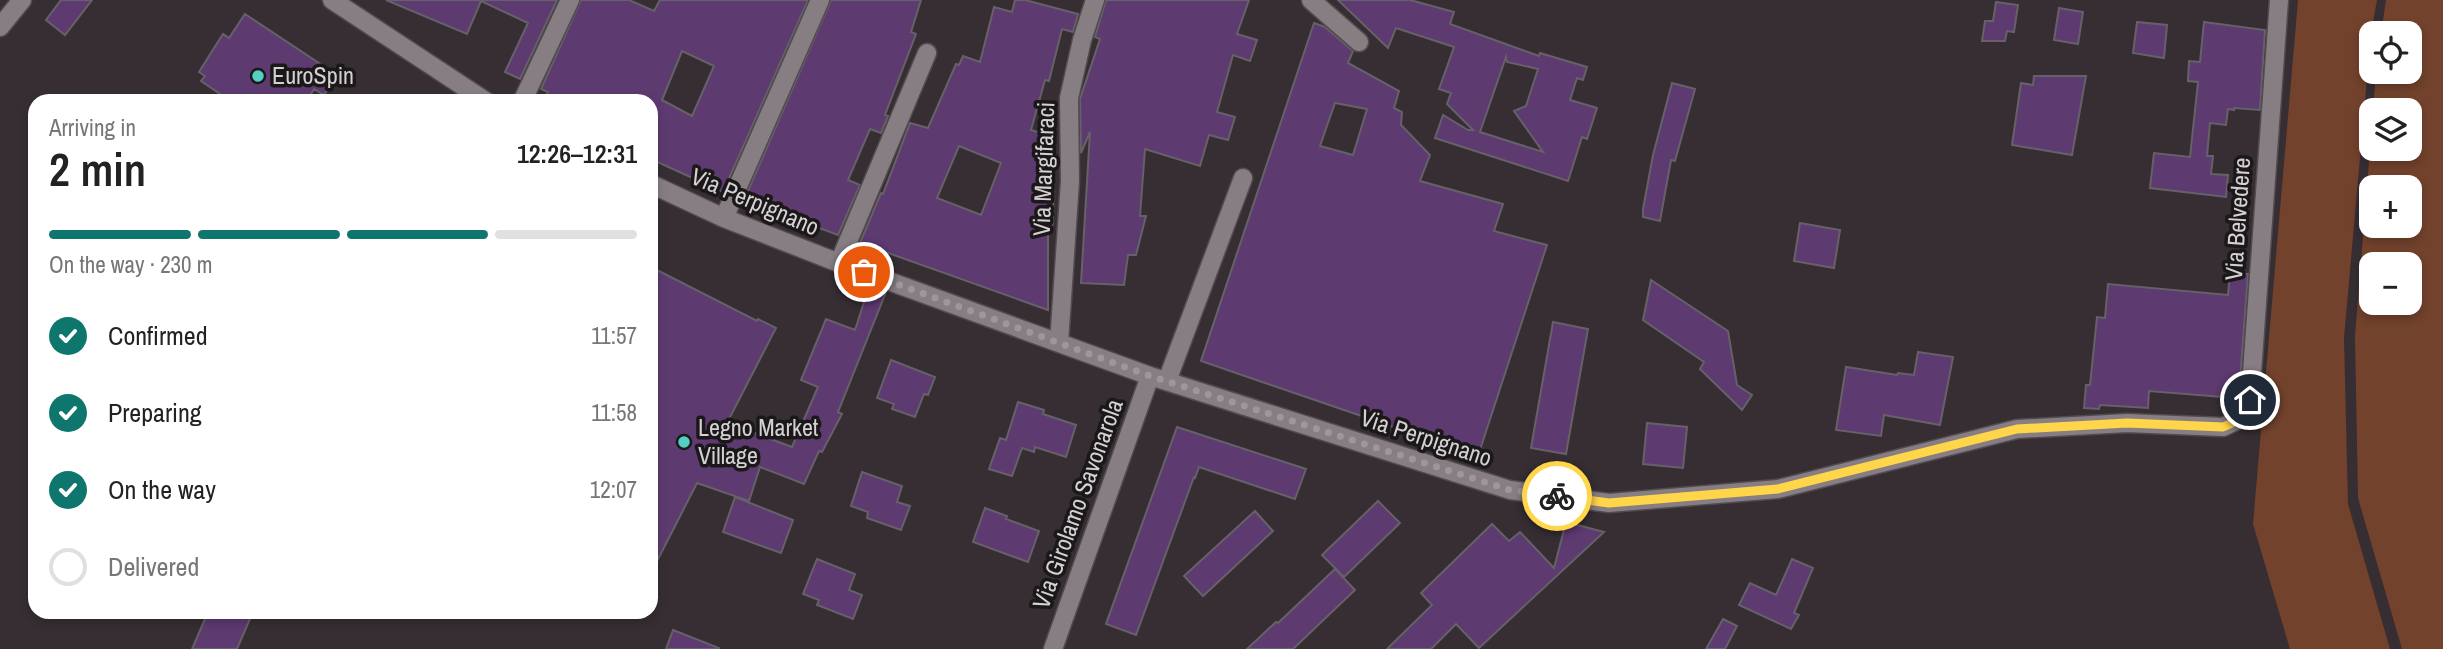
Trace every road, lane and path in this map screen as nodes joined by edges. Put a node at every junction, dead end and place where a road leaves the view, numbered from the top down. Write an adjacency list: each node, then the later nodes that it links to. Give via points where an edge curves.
1 (22, 0): 9 (street)
2 (332, 0): 8 (street)
3 (570, 0): 13 (street)
4 (820, 0): 16 (street)
5 (1096, 0): 18 (street, Via Margifaraci, via 1069,98 1070,181)
6 (1311, 0): 10 (street)
7 (2279, 0): 20 (street, Via Belvedere, via 2250,400 2241,419)
8 (357, 7): 12 (street)
9 (0, 27)
10 (1359, 42)
11 (928, 52): 17 (street)
12 (475, 94)
13 (526, 94)
14 (1243, 178): 19 (street, Via Girolamo Savonarola)
15 (658, 187): 16 (street, Via Perpignano)
16 (724, 218): 17 (street, Via Perpignano)
17 (839, 263): 18 (street, Via Perpignano)
18 (1059, 343): 19 (street, Via Perpignano)
19 (1158, 378): 20 (street, Via Perpignano, via 1510,490 1609,503 1778,489 2017,429 2127,423); 21 (street, Via Girolamo Savonarola)
20 (2223, 427)
21 (1053, 649)

